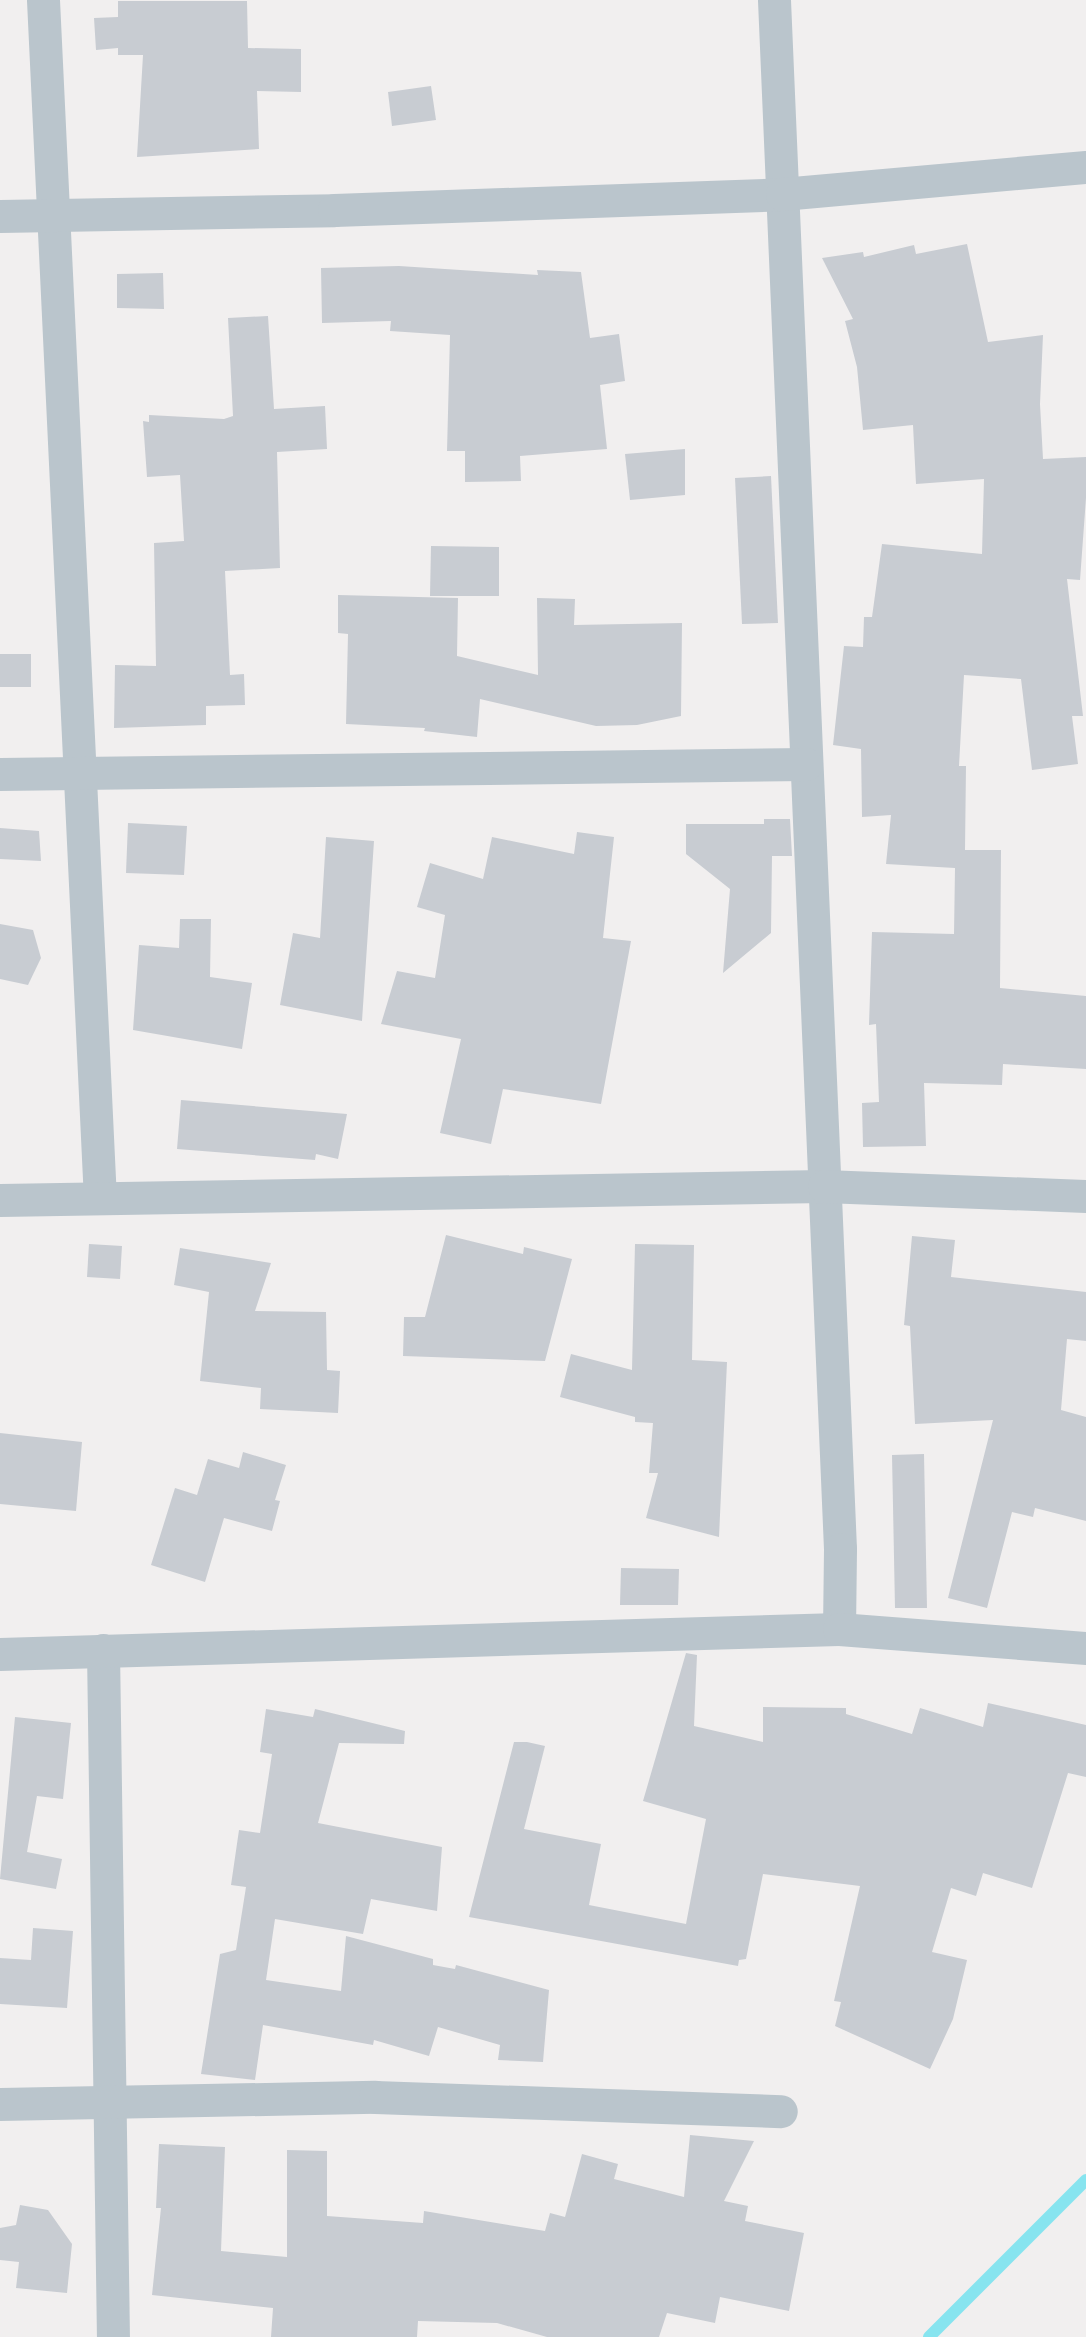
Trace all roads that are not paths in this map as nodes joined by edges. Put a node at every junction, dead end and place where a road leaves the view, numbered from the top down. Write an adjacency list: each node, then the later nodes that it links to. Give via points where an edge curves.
1 (43, 0): 5 (street)
2 (774, 0): 4 (street)
3 (1086, 167): 4 (street)
4 (782, 194): 5 (street, via 346,210); 7 (street)
5 (53, 215): 6 (street); 8 (street)
6 (0, 216)
7 (806, 764): 8 (street); 10 (street)
8 (79, 773): 9 (street); 12 (street)
9 (0, 774)
10 (824, 1186): 11 (street); 12 (street); 14 (street, via 840,1549)
11 (1086, 1196)
12 (100, 1198): 13 (street)
13 (0, 1200)
14 (839, 1629): 15 (street); 16 (street)
15 (1086, 1648)
16 (103, 1650): 17 (street); 18 (street)
17 (0, 1654)
18 (110, 2102): 19 (street); 20 (street, via 375,2097); 21 (street)
19 (0, 2104)
20 (781, 2111)
21 (113, 2337)

